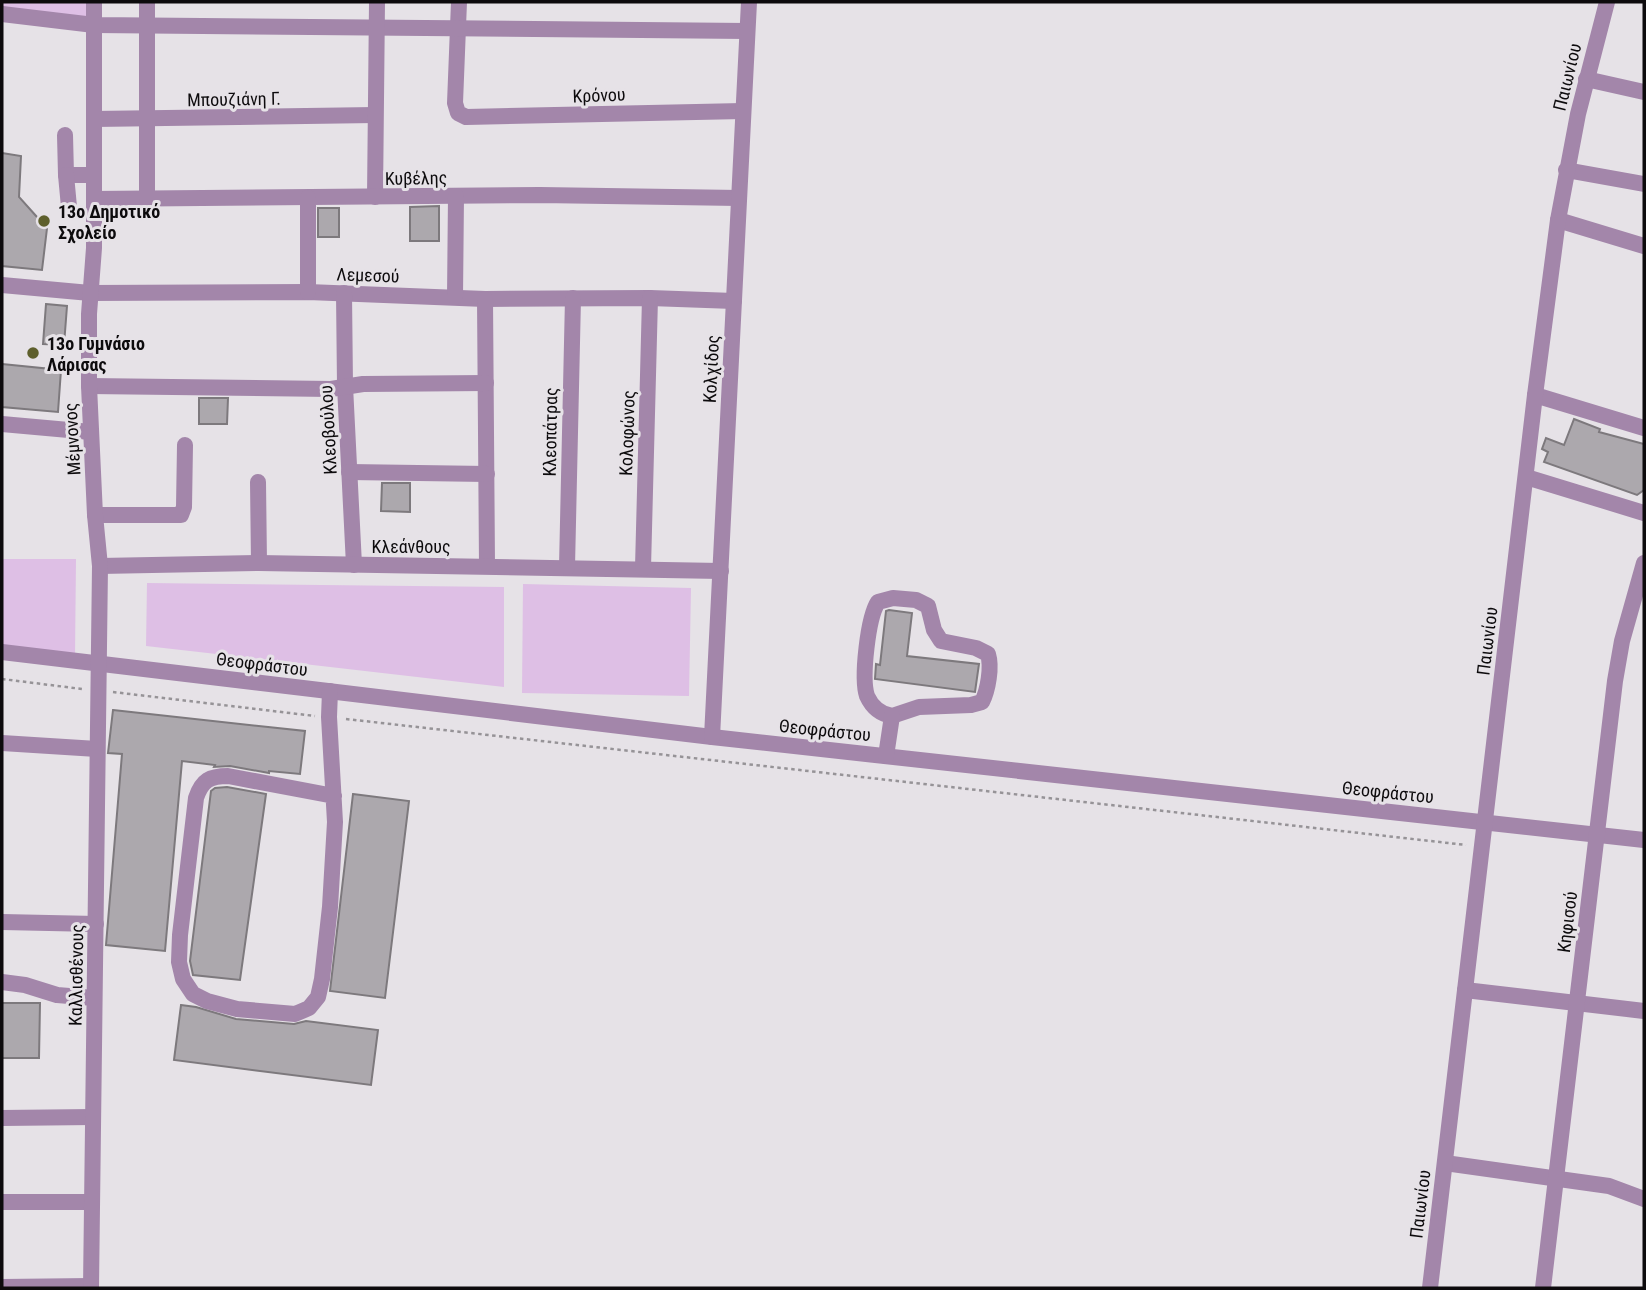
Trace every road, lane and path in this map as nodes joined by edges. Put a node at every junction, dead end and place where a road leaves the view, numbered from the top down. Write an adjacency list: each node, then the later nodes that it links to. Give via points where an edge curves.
1 (94, 2): 8 (street, Μέμνονος)
2 (147, 2): 9 (street)
3 (377, 2): 10 (street)
4 (459, 2): 11 (street)
5 (749, 2): 12 (street, Κολχίδος)
6 (1608, 2): 13 (street, Παιωνίου)
7 (2, 14): 8 (street)
8 (94, 25): 9 (street); 17 (street, Μέμνονος)
9 (147, 25): 10 (street); 18 (street)
10 (376, 26): 11 (street); 16 (street)
11 (459, 29): 12 (street); 15 (street, Κρόνου, via 455,103 458,113 473,118)
12 (747, 31): 15 (street, Κολχίδος)
13 (1587, 79): 14 (street); 20 (street, Παιωνίου)
14 (1644, 92)
15 (743, 111): 27 (street, Κολχίδος)
16 (375, 115): 18 (street, Μπουζιάνη Γ.); 25 (street)
17 (94, 120): 18 (street, Μπουζιάνη Γ.); 22 (street, Μέμνονος)
18 (146, 120): 29 (street)
19 (65, 135): 21 (street)
20 (1566, 170): 23 (street); 31 (street, Παιωνίου)
21 (66, 174): 22 (street); 30 (street)
22 (94, 175): 28 (street, Μέμνονος)
23 (1644, 184)
24 (456, 196): 25 (street, Κυβέλης); 27 (street, Κυβέλης); 37 (street)
25 (375, 197): 26 (street, Κυβέλης)
26 (309, 198): 29 (street, Κυβέλης); 34 (street)
27 (739, 198): 41 (street, Κολχίδος)
28 (94, 199): 29 (street, Κυβέλης); 35 (street, Μέμνονος)
29 (147, 199)
30 (69, 207)
31 (1558, 220): 32 (street); 45 (street, Παιωνίου)
32 (1644, 246)
33 (2, 285): 35 (street, Λεμεσού)
34 (308, 292): 35 (street, Λεμεσού); 36 (street, Λεμεσού)
35 (90, 293): 43 (street, Μέμνονος)
36 (344, 293): 37 (street, Λεμεσού); 44 (street, Κλεοβούλου)
37 (455, 297): 40 (street, Λεμεσού)
38 (573, 298): 39 (street, Λεμεσού); 40 (street, Λεμεσού); 61 (street, Κλεοπάτρας)
39 (650, 298): 41 (street, Λεμεσού); 62 (street, Κολοφώνος)
40 (485, 299): 42 (street)
41 (734, 302): 63 (street, Κολχίδος)
42 (486, 383): 44 (street); 51 (street)
43 (89, 386): 44 (street); 48 (street, Μέμνονος)
44 (345, 386): 50 (street, Κλεοβούλου)
45 (1535, 395): 47 (street); 52 (street, Παιωνίου)
46 (2, 424): 48 (street)
47 (1644, 428)
48 (91, 432): 55 (street, Μέμνονος)
49 (185, 445): 55 (street, via 181,515)
50 (349, 472): 51 (street); 58 (street, Κλεοβούλου)
51 (487, 474): 59 (street)
52 (1526, 477): 54 (street); 76 (street, Παιωνίου)
53 (258, 482): 56 (street)
54 (1644, 513)
55 (96, 516): 60 (street, Μέμνονος)
56 (259, 563): 58 (street, Κλεάνθους); 60 (street, Κλεάνθους)
57 (1644, 563): 77 (street, Κηφισού, via 1620,648)
58 (354, 565): 59 (street, Κλεάνθους)
59 (487, 565): 61 (street, Κλεάνθους)
60 (100, 566): 65 (street, Μέμνονος)
61 (567, 567): 62 (street, Κλεάνθους)
62 (643, 568): 63 (street, Κλεάνθους)
63 (720, 571): 71 (street, Κολχίδος)
64 (2, 652): 65 (street, Θεοφράστου)
65 (99, 664): 67 (street, Καλλισθένους); 68 (street, Θεοφράστου)
66 (2, 679): 67 (path)
67 (98, 690): 70 (path); 73 (street, Καλλισθένους)
68 (330, 691): 70 (street); 71 (street, Θεοφράστου)
69 (892, 716): 69 (street, via 878,710 867,694 870,621 875,606 886,599 916,600 928,606 933,630 941,641 988,654 986,694 978,704 929,705); 74 (street)
70 (329, 718): 75 (street); 79 (path)
71 (712, 737): 74 (street, Θεοφράστου)
72 (2, 743): 73 (street)
73 (97, 749): 81 (street, Καλλισθένους)
74 (886, 756): 76 (street, Θεοφράστου)
75 (334, 796): 75 (street, via 228,776 215,776 199,787 179,962 193,994 237,1009 295,1014 318,997 329,918)
76 (1485, 822): 77 (street, Θεοφράστου); 79 (street, Παιωνίου)
77 (1597, 835): 78 (street, Θεοφράστου); 85 (street, Κηφισού)
78 (1644, 840)
79 (1482, 847): 83 (street, Παιωνίου)
80 (2, 922): 81 (street)
81 (96, 924): 84 (street, Καλλισθένους)
82 (2, 982): 84 (street)
83 (1465, 989): 85 (street); 89 (street, Παιωνίου)
84 (94, 998): 87 (street, Καλλισθένους)
85 (1577, 1002): 86 (street); 90 (street, Κηφισού)
86 (1644, 1011)
87 (93, 1117): 88 (street); 93 (street, Καλλισθένους)
88 (2, 1118)
89 (1444, 1163): 90 (street); 96 (street, Παιωνίου)
90 (1556, 1177): 91 (street, via 1609,1185); 97 (street, Κηφισού)
91 (1644, 1199)
92 (2, 1202): 93 (street)
93 (92, 1202): 95 (street, Καλλισθένους)
94 (2, 1287): 95 (street)
95 (91, 1287)
96 (1430, 1288)
97 (1543, 1288)

